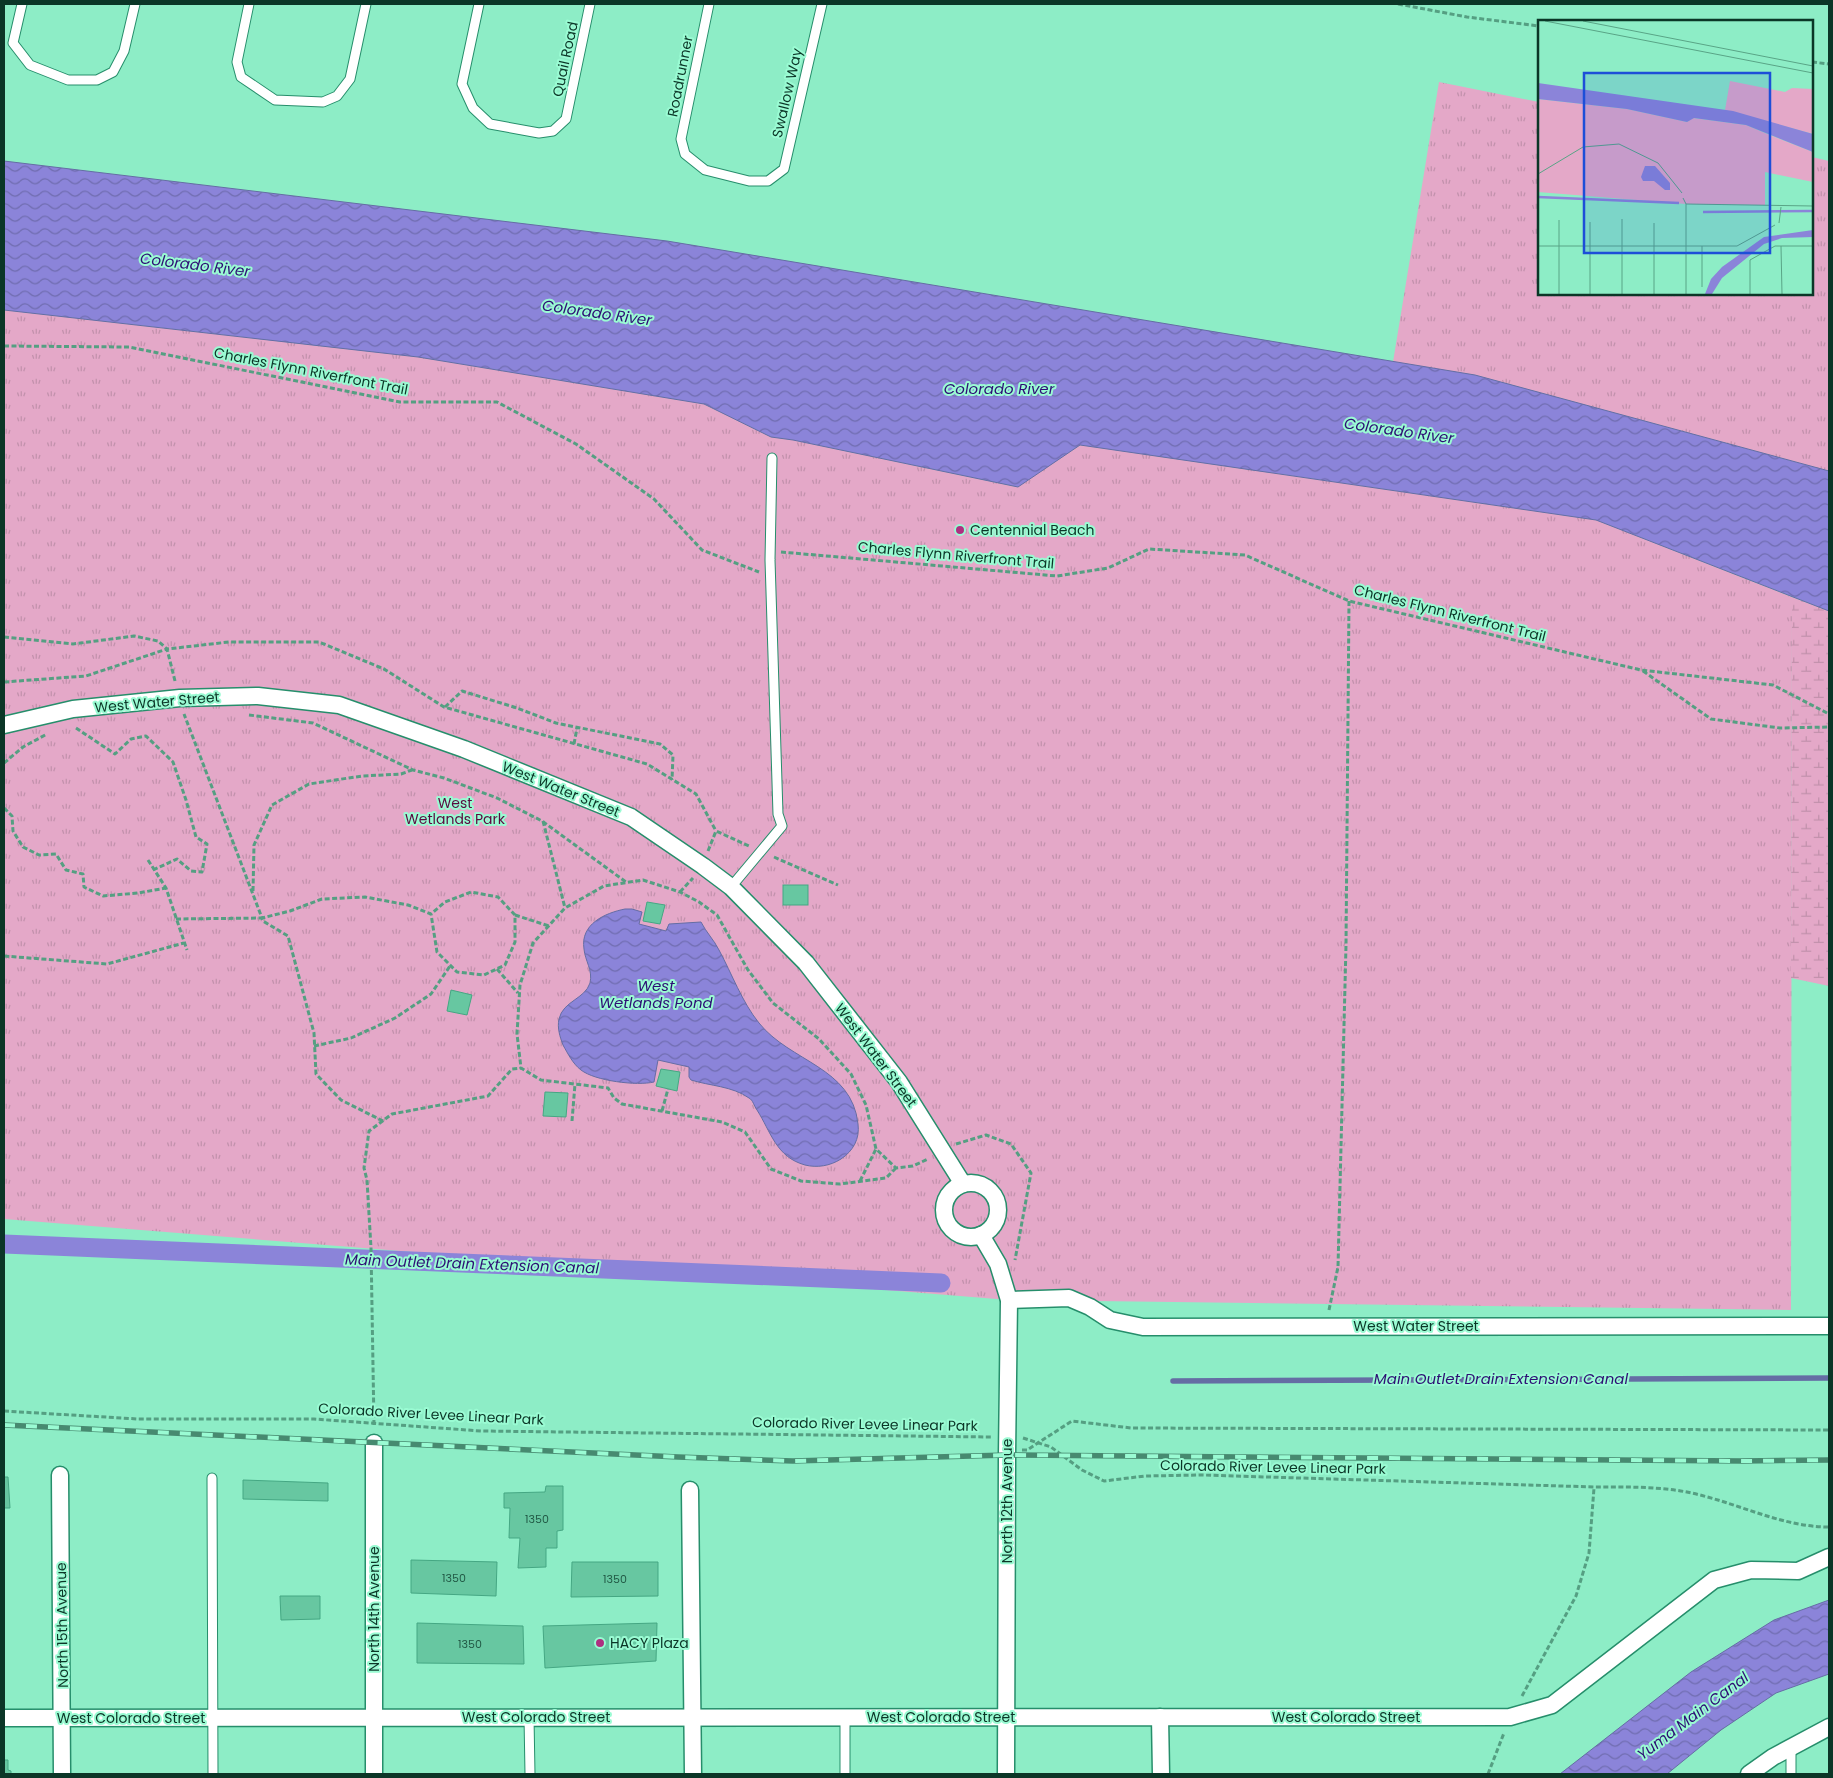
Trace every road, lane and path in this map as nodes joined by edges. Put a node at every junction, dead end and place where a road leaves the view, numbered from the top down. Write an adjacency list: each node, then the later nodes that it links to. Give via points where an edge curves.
1 (22, 4): 2 (lane, via 13,43 30,65 68,80 97,80 113,72 124,51)
2 (135, 4)
3 (249, 4): 4 (lane, via 237,62 241,77 275,100 323,102 337,96 350,79)
4 (366, 4)
5 (479, 4): 6 (lane, Quail Road, via 462,84 473,108 490,124 539,133 553,130 566,119)
6 (590, 4)
7 (709, 4): 13 (lane, Roadrunner, via 681,139 686,154 705,170 749,181)
8 (822, 4): 13 (lane, Swallow Way, via 784,169)
9 (1398, 4): 10 (path)
10 (1538, 26)
11 (1813, 62): 12 (path)
12 (1829, 64)
13 (768, 181)
14 (4, 346): 17 (path, Charles Flynn Riverfront Trail, via 129,347 400,402 497,402 576,444 654,499 702,550)
15 (772, 458): 16 (lane)
16 (770, 551): 17 (lane); 18 (path, Charles Flynn Riverfront Trail, via 1057,576 1108,568 1149,549 1245,555)
17 (771, 576): 47 (lane, via 778,814 782,826)
18 (1349, 601): 21 (path, Charles Flynn Riverfront Trail); 77 (path, via 1338,1267)
19 (4, 637): 20 (path, via 73,644 134,636 158,641)
20 (167, 649): 22 (path, via 86,676); 23 (path); 24 (path, via 229,642 319,642 384,669)
21 (1641, 670): 26 (path, Charles Flynn Riverfront Trail, via 1773,685); 34 (path, via 1710,719 1780,728)
22 (4, 682)
23 (180, 698): 29 (path); 30 (street, West Water Street, via 73,710); 47 (street, West Water Street, via 258,696 338,705 464,749 631,817)
24 (444, 707): 33 (path, via 462,691); 37 (path)
25 (244, 714): 39 (path, via 312,723)
26 (1829, 714)
27 (195, 716): 29 (path)
28 (177, 717): 29 (path)
29 (185, 717): 49 (path)
30 (4, 725)
31 (84, 726): 32 (path)
32 (76, 728): 35 (path); 45 (path, via 115,754 131,739 146,736 173,762 196,838 207,844 202,872 191,871 177,859)
33 (577, 728): 37 (path); 40 (path, via 660,744 673,755)
34 (1829, 728)
35 (67, 729)
36 (49, 732): 38 (path)
37 (574, 744): 40 (path, via 647,764)
38 (4, 763)
39 (413, 770): 42 (path, via 496,798); 49 (path, via 310,784 272,805 254,845)
40 (672, 780): 43 (path, via 696,794)
41 (4, 808): 48 (path, via 12,816 13,832 23,847 39,855 56,854 66,870 83,874 84,887 103,896)
42 (542, 821): 46 (path); 50 (path)
43 (716, 831)
44 (148, 860): 45 (path)
45 (153, 870): 48 (path)
46 (627, 882): 50 (path, via 604,886); 69 (path, via 643,880 680,892 717,915 748,970 773,1003 820,1039 851,1074 866,1105)
47 (731, 887): 70 (street, West Water Street, via 806,963 899,1082)
48 (166, 888): 54 (path)
49 (253, 894): 53 (path)
50 (566, 908): 55 (path)
51 (431, 914): 52 (path, via 446,902 471,892 498,897); 53 (path, via 408,905 365,897 322,899); 59 (path, via 437,952)
52 (515, 914): 55 (path); 60 (path, via 515,942 506,965)
53 (262, 918): 54 (path); 62 (path, via 263,922 288,936 314,1033)
54 (176, 919): 56 (path)
55 (549, 926): 61 (path, via 533,943)
56 (184, 943): 57 (path); 58 (path, via 106,964)
57 (187, 950)
58 (4, 956)
59 (450, 966): 60 (path, via 457,972 484,975); 62 (path, via 431,994 395,1018 351,1038)
60 (497, 969): 61 (path)
61 (519, 994): 63 (path, via 517,1034)
62 (314, 1046): 67 (path, via 316,1074 341,1100)
63 (521, 1068): 64 (path, via 541,1080); 67 (path, via 512,1069 488,1096 392,1114)
64 (575, 1084): 66 (path, via 608,1088 622,1104); 68 (path)
65 (668, 1089): 66 (path)
66 (662, 1111): 72 (path, via 722,1122 745,1132 772,1169 801,1181)
67 (383, 1121): 80 (path, via 369,1131 364,1168 371,1248)
68 (572, 1121)
69 (876, 1149): 71 (path); 72 (path)
70 (942, 1152): 71 (path, via 913,1166); 73 (street, West Water Street); 75 (path, via 955,1144 986,1135 1011,1144 1030,1173 1015,1258)
71 (896, 1168): 72 (path, via 886,1178)
72 (860, 1182)
73 (963, 1184): 74 (street, via 982,1184 990,1190 998,1206 995,1224); 74 (street, via 946,1200 945,1216 948,1225 963,1236)
74 (980, 1235): 76 (street, North 12th Avenue, via 998,1264)
75 (1017, 1266)
76 (1009, 1300): 77 (street, West Water Street, via 1069,1298 1110,1320 1143,1327); 84 (street, North 12th Avenue)
77 (1325, 1326): 78 (street, West Water Street)
78 (1829, 1326)
79 (4, 1412): 80 (path, Colorado River Levee Linear Park, via 138,1419 291,1418)
80 (374, 1423): 83 (path); 84 (path, Colorado River Levee Linear Park, via 481,1431)
81 (1829, 1430): 82 (path, via 1131,1428 1072,1421)
82 (1040, 1442): 84 (path, Colorado River Levee Linear Park, via 1022,1438); 84 (path, via 1027,1450); 87 (path, Colorado River Levee Linear Park, via 1104,1481 1155,1475 1202,1475)
83 (374, 1443): 91 (street, North 14th Avenue)
84 (1007, 1444): 95 (street, North 12th Avenue)
85 (60, 1475): 99 (street, North 15th Avenue)
86 (212, 1478): 100 (lane)
87 (1594, 1487): 89 (path, Colorado River Levee Linear Park, via 1674,1490 1732,1503 1780,1521); 97 (path, via 1589,1553 1576,1596)
88 (690, 1490): 93 (street)
89 (1829, 1527)
90 (1829, 1558): 97 (street, West Colorado Street, via 1798,1571 1751,1570 1714,1580 1552,1705)
91 (374, 1717): 92 (street, West Colorado Street); 100 (street, West Colorado Street); 105 (street, North 14th Avenue)
92 (529, 1717): 93 (street, West Colorado Street); 106 (lane)
93 (693, 1717): 94 (street, West Colorado Street); 107 (street)
94 (845, 1717): 95 (street, West Colorado Street); 108 (lane)
95 (1006, 1717): 96 (street, West Colorado Street); 109 (street, North 12th Avenue)
96 (1160, 1717): 97 (street, West Colorado Street); 110 (street)
97 (1510, 1717): 111 (path)
98 (4, 1718): 99 (street, West Colorado Street)
99 (63, 1718): 100 (street, West Colorado Street); 103 (street, North 15th Avenue)
100 (212, 1718): 104 (lane)
101 (1829, 1727): 102 (street)
102 (1791, 1747): 112 (street); 113 (lane)
103 (62, 1774)
104 (213, 1774)
105 (374, 1774)
106 (530, 1774)
107 (693, 1774)
108 (845, 1774)
109 (1006, 1774)
110 (1161, 1774)
111 (1488, 1774)
112 (1748, 1774)
113 (1791, 1774)

